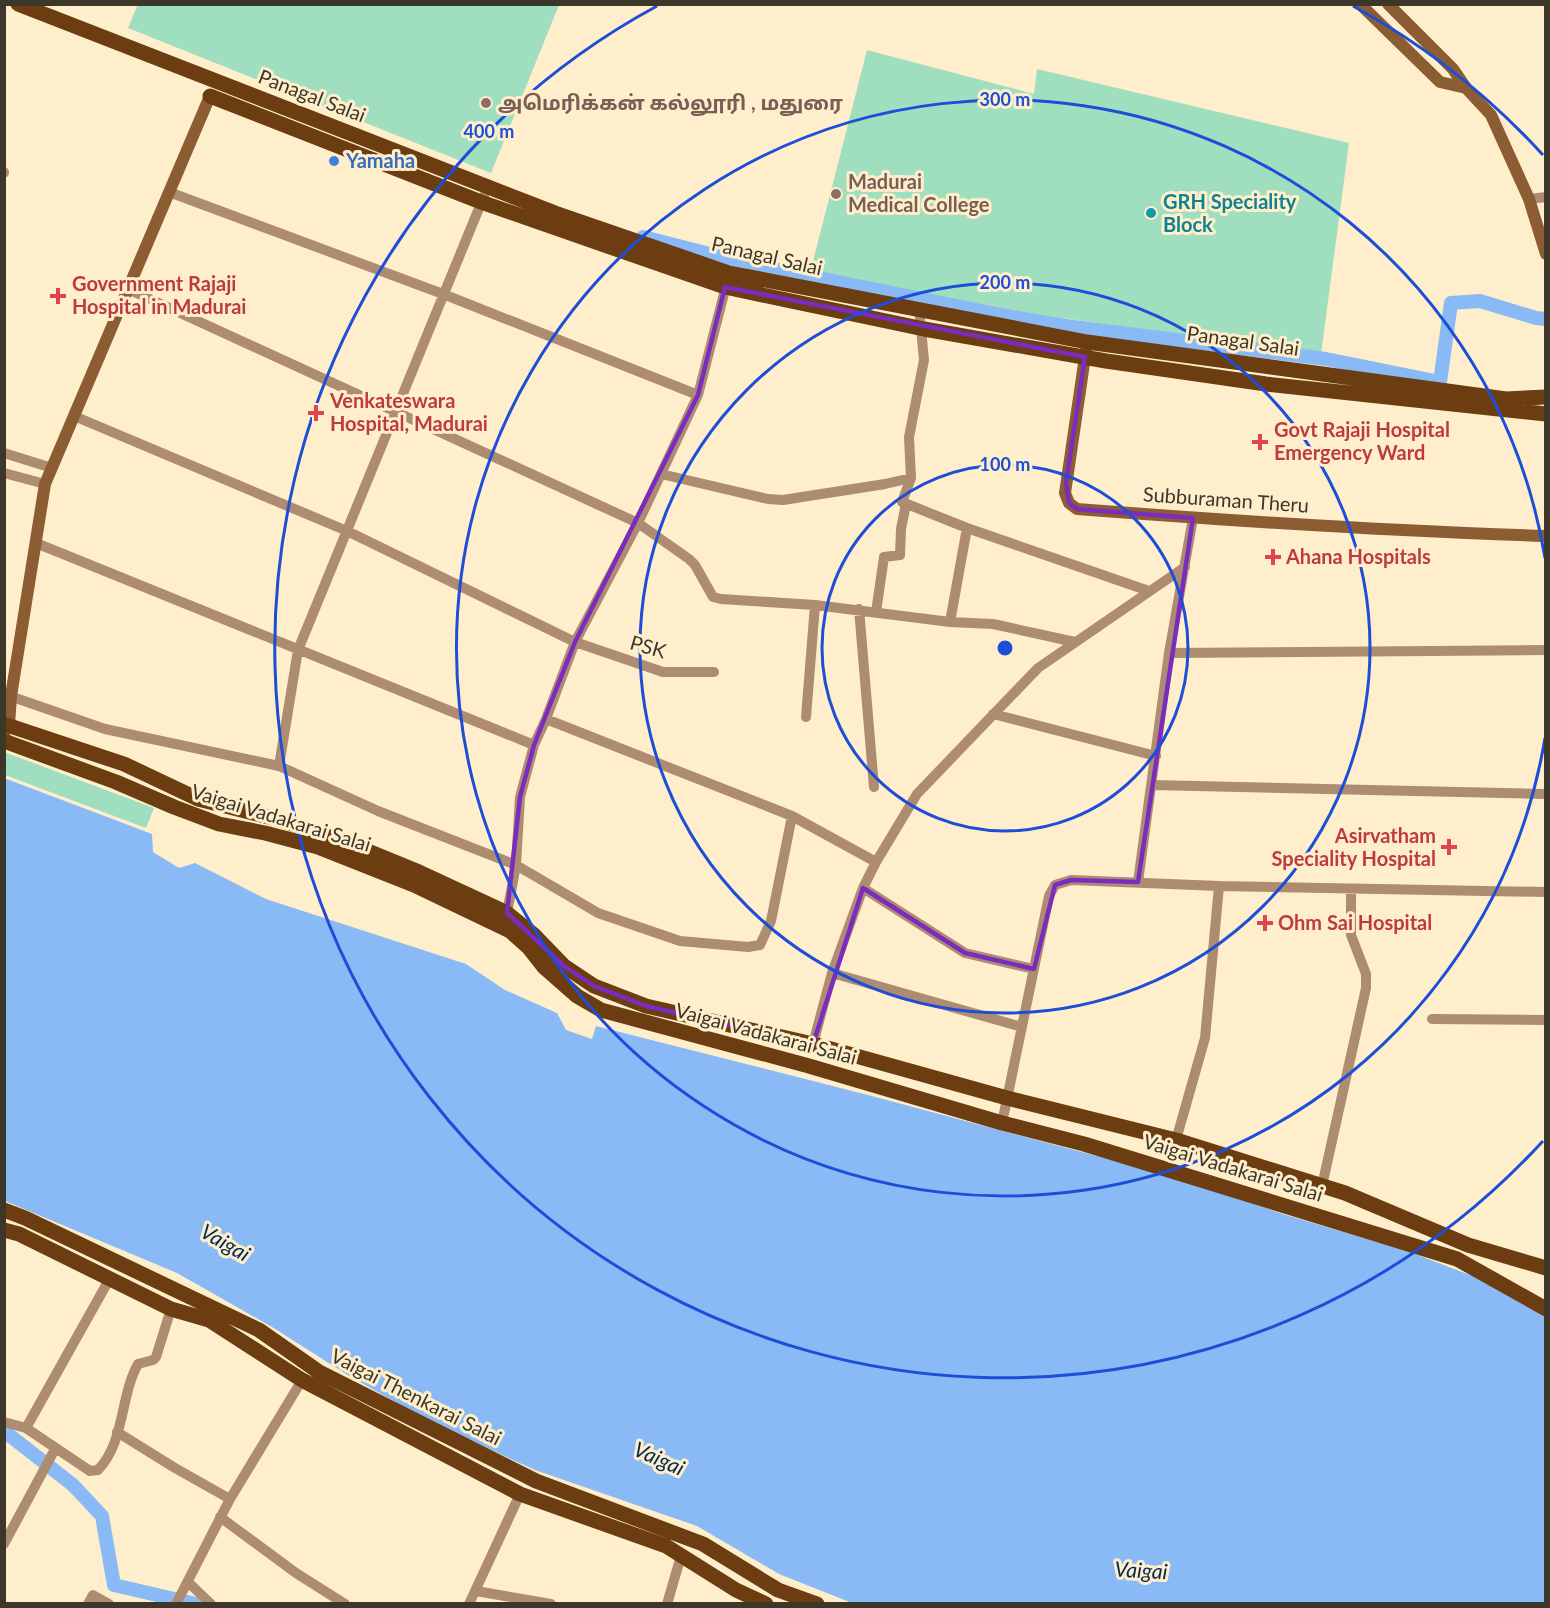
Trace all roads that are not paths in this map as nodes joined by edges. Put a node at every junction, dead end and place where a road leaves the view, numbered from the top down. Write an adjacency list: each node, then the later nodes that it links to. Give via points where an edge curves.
1 (18, 4): 6 (main road, Panagal Salai)
2 (1360, 4): 4 (street, via 1440,82)
3 (1388, 4): 4 (street, via 1453,69)
4 (1466, 88): 9 (street, via 1491,115)
5 (210, 96): 7 (street); 10 (main road, Panagal Salai)
6 (487, 187): 10 (street); 12 (main road, Panagal Salai)
7 (169, 192): 13 (street); 14 (street)
8 (1545, 197): 9 (street)
9 (1529, 200): 11 (street)
10 (481, 202): 12 (main road, Panagal Salai); 14 (street)
11 (1545, 254)
12 (727, 280): 15 (main road, Panagal Salai); 16 (main road, Panagal Salai); 18 (street)
13 (128, 290): 20 (street); 22 (street)
14 (443, 294): 18 (street); 20 (street)
15 (919, 308): 16 (street); 17 (main road, Panagal Salai)
16 (921, 328): 17 (main road, Panagal Salai); 27 (street, via 924,360 909,437)
17 (1086, 350): 19 (main road, Panagal Salai, via 1506,399); 21 (main road, Panagal Salai, via 1266,384); 30 (street, Subburaman Theru, via 1066,483 1069,503 1077,509)
18 (698, 395): 26 (street)
19 (1545, 397)
20 (395, 413): 31 (street); 33 (street)
21 (1545, 414)
22 (74, 416): 24 (street); 33 (street, PSK)
23 (4, 453): 24 (street)
24 (52, 468): 28 (street)
25 (4, 473): 28 (street)
26 (661, 474): 27 (street, via 783,500); 31 (street)
27 (911, 478): 29 (street, via 902,502)
28 (45, 483): 35 (street)
29 (906, 504): 32 (street); 40 (street, via 900,555 884,557)
30 (1193, 518): 34 (street, Subburaman Theru); 36 (street)
31 (638, 523): 38 (street, via 689,559 713,597); 42 (street)
32 (967, 528): 37 (street); 41 (street)
33 (346, 531): 42 (street, PSK); 44 (street)
34 (1545, 536)
35 (36, 543): 44 (street); 48 (street)
36 (1185, 567): 37 (street); 46 (street)
37 (1149, 591): 43 (street)
38 (815, 605): 39 (street); 50 (street)
39 (859, 609): 40 (street); 58 (street)
40 (876, 612): 41 (street)
41 (950, 622): 43 (street, via 993,624)
42 (575, 642): 47 (street, PSK, via 663,672); 51 (street)
43 (1075, 642): 49 (street, via 1038,668)
44 (298, 650): 54 (street); 56 (street)
45 (1545, 650): 46 (street)
46 (1169, 653): 55 (street)
47 (714, 672)
48 (8, 695): 52 (street); 56 (street, via 105,729)
49 (993, 714): 55 (street); 61 (street, via 917,794)
50 (806, 717)
51 (546, 719): 54 (street); 60 (street)
52 (6, 727): 68 (main road, Vaigai Vadakarai Salai, via 124,764 198,799 277,819 353,845)
53 (4, 741): 76 (main road, Vaigai Vadakarai Salai, via 219,824 318,847 425,889 510,931 543,967 577,996 601,1010)
54 (534, 745): 62 (street, via 520,797)
55 (1156, 756): 57 (street)
56 (279, 766): 62 (street, via 378,811)
57 (1152, 785): 59 (street); 63 (street)
58 (874, 788)
59 (1545, 794)
60 (792, 816): 61 (street); 62 (street, via 771,921 760,945 680,941 598,913)
61 (876, 862): 65 (street)
62 (516, 864): 68 (street)
63 (1138, 882): 64 (street); 69 (street, via 1071,880 1055,885 1049,896)
64 (1219, 886): 66 (street); 77 (street, via 1205,1038)
65 (863, 888): 69 (street, via 965,953); 70 (street)
66 (1351, 889): 67 (street); 78 (street, via 1352,935 1366,974 1366,988)
67 (1545, 892)
68 (507, 913): 74 (main road, Vaigai Vadakarai Salai, via 564,966 594,986 646,1006)
69 (1034, 969): 73 (street)
70 (832, 973): 73 (street); 74 (street)
71 (1432, 1019): 72 (street)
72 (1545, 1020)
73 (1022, 1027): 75 (street)
74 (813, 1044): 75 (main road, Vaigai Vadakarai Salai)
75 (1007, 1098): 76 (street); 77 (main road, Vaigai Vadakarai Salai)
76 (1002, 1123): 84 (main road, Vaigai Vadakarai Salai, via 1084,1144 1457,1259)
77 (1176, 1140): 78 (main road, Vaigai Vadakarai Salai)
78 (1322, 1186): 81 (main road, Vaigai Vadakarai Salai, via 1468,1245)
79 (4, 1210): 107 (main road, Vaigai Thenkarai Salai, via 259,1330 319,1372 536,1481 703,1544 778,1590)
80 (4, 1230): 82 (main road, Vaigai Thenkarai Salai)
81 (1545, 1268)
82 (110, 1278): 83 (main road, Vaigai Thenkarai Salai); 87 (street)
83 (171, 1309): 85 (main road, Vaigai Thenkarai Salai, via 209,1320); 88 (street, via 156,1357 138,1364 130,1377)
84 (1545, 1310)
85 (302, 1380): 90 (main road, Vaigai Thenkarai Salai); 91 (street)
86 (4, 1422): 87 (street)
87 (26, 1428): 89 (street)
88 (117, 1432): 89 (street, via 105,1463 98,1470 90,1471); 91 (street)
89 (53, 1453): 93 (street)
90 (520, 1494): 94 (main road, Vaigai Thenkarai Salai, via 666,1546); 96 (street)
91 (230, 1499): 92 (street)
92 (220, 1517): 95 (street); 102 (street)
93 (4, 1544)
94 (681, 1556): 97 (main road, Vaigai Thenkarai Salai); 105 (street)
95 (188, 1582): 100 (street); 101 (street)
96 (476, 1590): 103 (street); 104 (street)
97 (735, 1597): 106 (main road, Vaigai Thenkarai Salai)
98 (88, 1604): 99 (street, via 93,1595)
99 (109, 1604)
100 (176, 1604)
101 (211, 1604)
102 (345, 1604)
103 (469, 1604)
104 (551, 1604)
105 (667, 1604)
106 (766, 1604)
107 (817, 1604)

